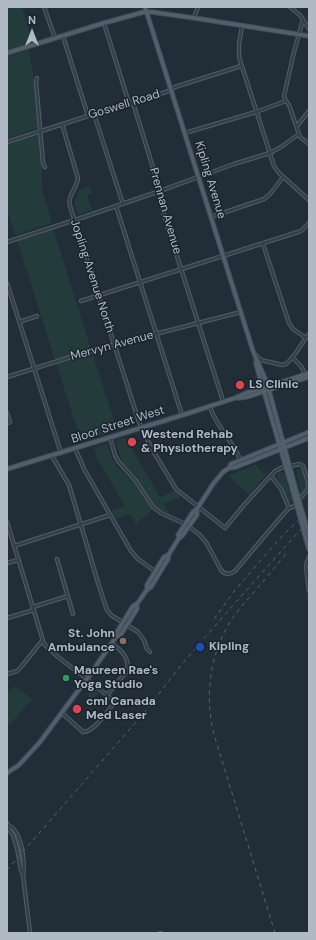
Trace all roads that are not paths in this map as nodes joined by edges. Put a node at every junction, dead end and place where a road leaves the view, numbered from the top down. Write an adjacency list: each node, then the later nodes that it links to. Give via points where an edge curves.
1 (44, 7): 14 (street)
2 (145, 7): 5 (main road, Kipling Avenue)
3 (198, 7): 6 (street)
4 (290, 7): 7 (street)
5 (147, 12): 6 (main road); 8 (main road); 18 (main road, Kipling Avenue)
6 (194, 18): 9 (main road)
7 (303, 20): 10 (street); 11 (street)
8 (104, 23): 12 (main road); 20 (street, Prennan Avenue, via 128,100)
9 (242, 26): 11 (main road); 16 (street, via 238,52)
10 (309, 29)
11 (299, 35): 13 (main road); 19 (street, via 284,96)
12 (63, 36): 14 (main road); 24 (street)
13 (309, 36)
14 (55, 38): 15 (main road)
15 (7, 53)
16 (241, 66): 18 (street, Goswell Road); 22 (street)
17 (37, 78): 27 (street)
18 (171, 89): 20 (street, Goswell Road); 28 (main road, Kipling Avenue)
19 (286, 101): 22 (street); 26 (street)
20 (131, 102): 23 (street, Goswell Road); 36 (street, Prennan Avenue)
21 (309, 111): 26 (street)
22 (256, 112): 28 (street); 32 (street)
23 (94, 114): 24 (street, Goswell Road); 38 (street)
24 (88, 116): 25 (street, Goswell Road)
25 (62, 124): 27 (street, Goswell Road); 41 (street, Jopling Avenue North, via 78,175 77,184 69,200)
26 (296, 126): 29 (street)
27 (40, 131): 30 (street, Goswell Road); 33 (street)
28 (185, 133): 35 (main road, Kipling Avenue)
29 (299, 134): 31 (street); 32 (street)
30 (7, 142)
31 (309, 144)
32 (270, 153): 34 (street, via 275,169); 35 (street)
33 (45, 167)
34 (283, 176): 37 (street); 40 (street, via 264,199)
35 (199, 177): 36 (street); 40 (main road, Kipling Avenue)
36 (160, 191): 38 (street); 46 (street, Prennan Avenue, via 163,212)
37 (309, 200)
38 (123, 204): 39 (street)
39 (116, 206): 41 (street); 48 (street)
40 (211, 217): 45 (main road, Kipling Avenue)
41 (75, 220): 43 (street); 49 (street, Jopling Avenue North)
42 (309, 223): 44 (street, via 301,231)
43 (7, 242)
44 (263, 244): 45 (street); 57 (street, via 289,323)
45 (224, 256): 46 (street); 51 (main road, Kipling Avenue)
46 (182, 269): 48 (street); 54 (street, Prennan Avenue)
47 (7, 282): 53 (street)
48 (141, 282): 49 (street); 55 (street)
49 (99, 295): 50 (street); 58 (street, Jopling Avenue North)
50 (81, 302)
51 (241, 312): 54 (street, Mervyn Avenue); 59 (main road, Kipling Avenue)
52 (37, 316): 53 (street)
53 (20, 322): 62 (street)
54 (199, 323): 55 (street, Mervyn Avenue); 67 (street, Prennan Avenue)
55 (156, 334): 58 (street, Mervyn Avenue); 70 (street)
56 (309, 334): 57 (street)
57 (306, 338): 60 (street)
58 (114, 345): 62 (street, Mervyn Avenue); 72 (street, Jopling Avenue North)
59 (254, 351): 60 (street, via 261,360 282,365 288,363); 61 (main road, Kipling Avenue)
60 (292, 357): 63 (street)
61 (256, 358): 65 (main road, Kipling Avenue); 66 (main road, Kipling Avenue)
62 (34, 368): 64 (street, Mervyn Avenue); 79 (street)
63 (308, 375): 65 (main road, Bloor Street West)
64 (7, 377)
65 (269, 388): 66 (main road, Bloor Street West); 76 (main road, Kipling Avenue)
66 (263, 390): 67 (main road, Bloor Street West, via 246,393); 76 (main road, Kipling Avenue)
67 (223, 402): 68 (main road, Bloor Street West)
68 (209, 406): 70 (main road, Bloor Street West); 81 (street)
69 (7, 413): 71 (street, via 10,422)
70 (182, 415): 72 (main road, Bloor Street West)
71 (7, 424)
72 (141, 427): 74 (main road, Bloor Street West); 88 (street, Jopling Avenue North, via 176,489)
73 (309, 432): 76 (main road)
74 (110, 438): 77 (main road, Bloor Street West); 92 (street, via 118,461 136,481 153,507)
75 (309, 438): 78 (main road)
76 (282, 443): 78 (main road, Kipling Avenue); 81 (main road)
77 (75, 448): 79 (main road, Bloor Street West); 90 (street)
78 (283, 448): 82 (main road, Kipling Avenue); 83 (main road)
79 (61, 453): 80 (main road, Bloor Street West)
80 (52, 456): 84 (main road, Bloor Street West); 93 (street, via 69,485)
81 (240, 460): 83 (main road, via 231,464)
82 (288, 466): 85 (street, via 277,469); 86 (street, via 303,466); 87 (main road, Kipling Avenue)
83 (229, 468): 88 (main road, via 217,479)
84 (7, 469)
85 (271, 476): 88 (street, Jopling Avenue North, via 225,528); 89 (street, via 281,489)
86 (309, 487): 89 (street)
87 (296, 494): 95 (main road, Kipling Avenue, bridge); 98 (main road, Kipling Avenue, bridge)
88 (198, 508): 92 (main road); 94 (main road, via 197,515)
89 (289, 508): 94 (street, via 229,574 221,570 206,542)
90 (110, 515): 93 (street); 103 (street, via 135,557)
91 (7, 522): 97 (street)
92 (185, 524): 94 (street); 96 (main road, via 178,534)
93 (80, 525): 97 (street); 110 (street, via 107,610)
94 (189, 526): 96 (main road)
95 (309, 535)
96 (179, 538): 103 (main road, via 164,557)
97 (14, 546): 101 (street)
98 (309, 550)
99 (309, 557): 104 (street, via 306,568)
100 (57, 559): 105 (street)
101 (18, 560): 102 (street); 107 (street)
102 (7, 563)
103 (157, 572): 106 (main road, via 151,587)
104 (309, 591)
105 (68, 596): 107 (street); 108 (street)
106 (137, 605): 110 (main road, via 133,606); 111 (main road)
107 (33, 608): 109 (street); 113 (street)
108 (73, 614)
109 (7, 618)
110 (123, 622): 111 (street); 112 (main road)
111 (127, 625): 112 (main road); 115 (street, via 140,634)
112 (116, 637): 114 (main road)
113 (42, 641): 116 (street, via 24,665 17,671); 117 (street)
114 (112, 644): 117 (main road); 118 (street, via 124,654 127,669)
115 (150, 652)
116 (7, 674)
117 (88, 679): 118 (street); 119 (main road)
118 (107, 695): 119 (street, via 114,700 114,704 96,726 88,731 83,732)
119 (62, 713): 120 (main road, via 24,760)
120 (7, 773)
121 (8, 824): 122 (street, via 15,830 21,844)
122 (30, 933)

